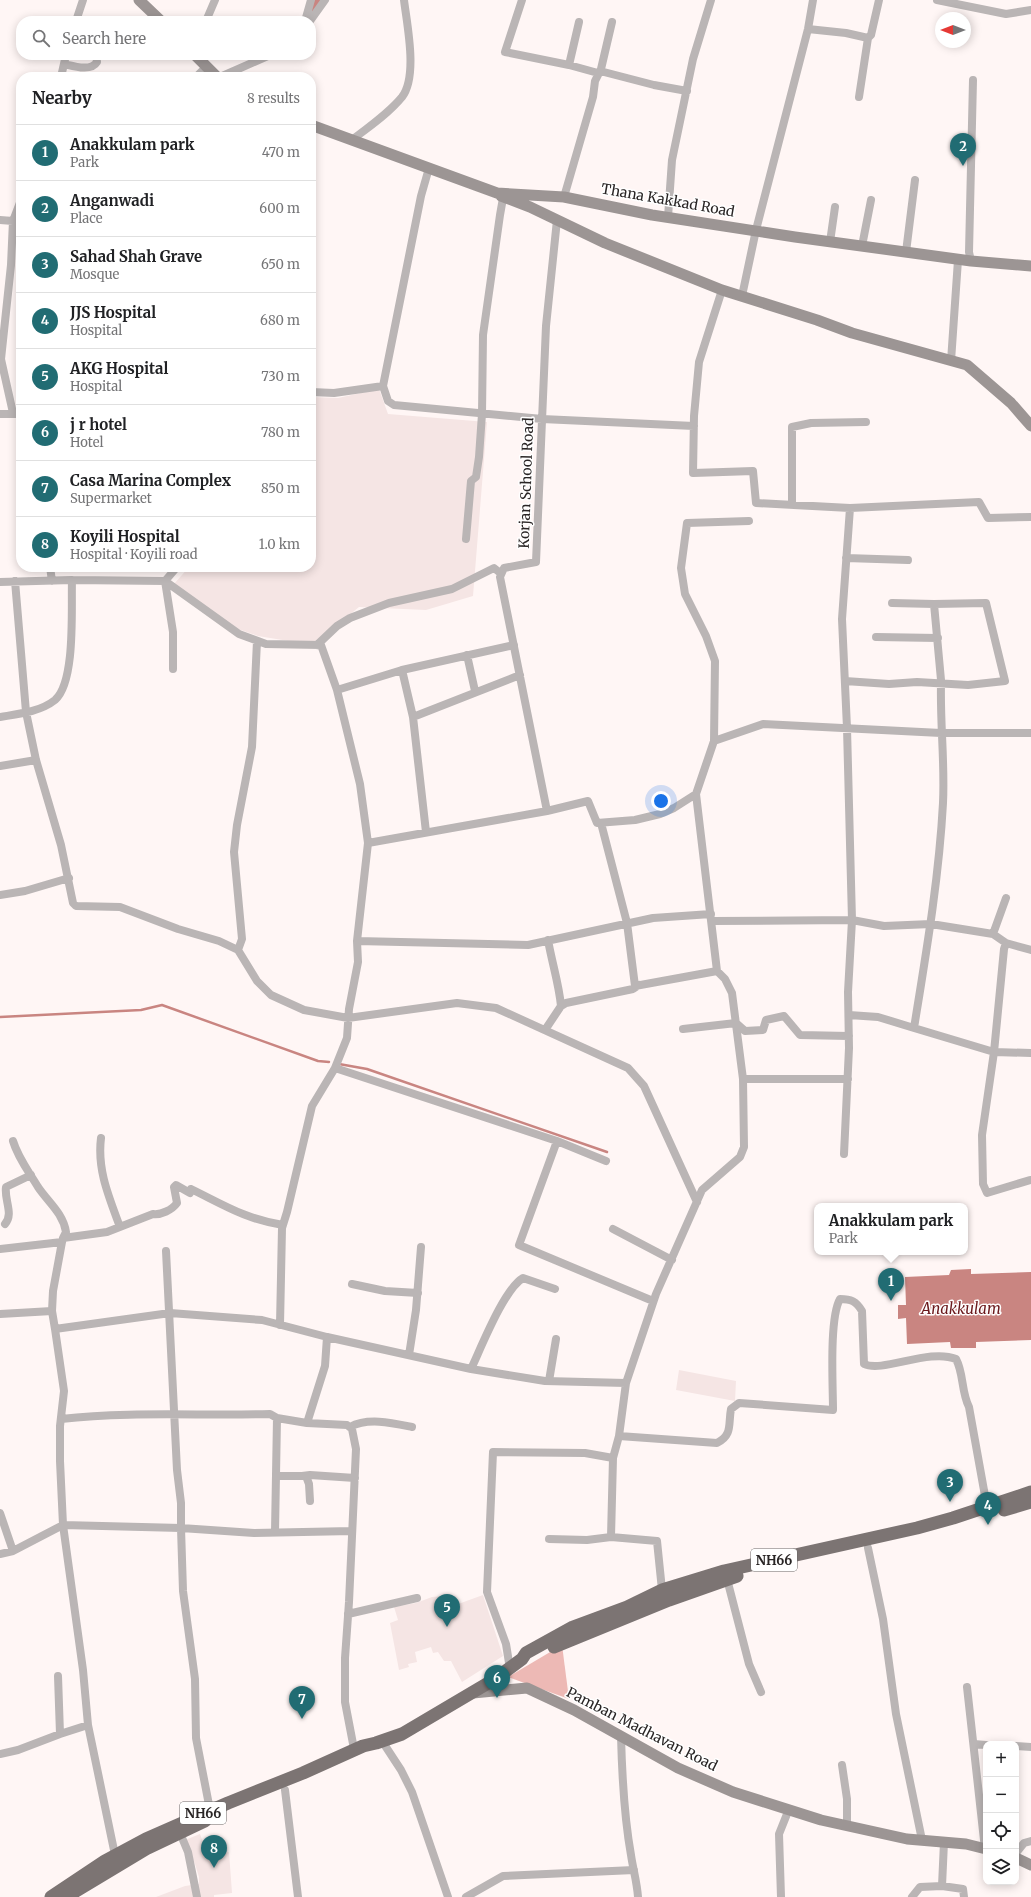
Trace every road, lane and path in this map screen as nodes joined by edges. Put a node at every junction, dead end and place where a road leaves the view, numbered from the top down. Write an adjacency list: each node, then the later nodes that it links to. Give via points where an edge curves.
1 (82, 0): 13 (street)
2 (139, 0): 14 (main road)
3 (215, 0): 15 (street)
4 (312, 0): 16 (street)
5 (325, 0): 17 (street)
6 (404, 0): 38 (street, via 411,72 403,96 376,122)
7 (522, 0): 27 (street, via 505,52)
8 (711, 0): 35 (street, via 693,58)
9 (813, 0): 20 (street)
10 (879, 0): 21 (street, via 872,35)
11 (937, 0): 12 (street, via 1006,14)
12 (1031, 10)
13 (77, 16)
14 (156, 16)
15 (208, 16)
16 (307, 16)
17 (314, 16)
18 (579, 22): 27 (street)
19 (612, 22): 33 (street)
20 (808, 29): 21 (street); 50 (street)
21 (868, 38): 36 (street)
22 (65, 60): 26 (street)
23 (96, 60): 26 (street, via 92,67 82,68)
24 (200, 60): 28 (main road)
25 (258, 60): 32 (street)
26 (64, 64): 29 (street)
27 (569, 65): 33 (street)
28 (206, 66): 30 (street); 31 (main road)
29 (62, 72)
30 (201, 72)
31 (213, 72)
32 (230, 72)
33 (599, 72): 35 (street); 42 (street)
34 (973, 80): 55 (street, via 969,252)
35 (687, 91): 45 (street, via 672,160)
36 (859, 97)
37 (316, 127): 38 (main road, Thana Kakkad Road)
38 (353, 139): 39 (main road, Thana Kakkad Road)
39 (429, 168): 41 (main road, Thana Kakkad Road); 60 (street, via 421,196)
40 (916, 180): 53 (street)
41 (500, 196): 42 (main road, Thana Kakkad Road); 47 (main road); 65 (street, via 500,215 483,335)
42 (564, 197): 45 (main road, Thana Kakkad Road)
43 (871, 200): 52 (street)
44 (835, 207): 51 (street)
45 (668, 217): 50 (main road, Thana Kakkad Road)
46 (0, 220): 48 (street)
47 (557, 220): 57 (main road); 66 (street, Korjan School Road, via 546,326)
48 (16, 222)
49 (16, 229): 62 (street, via 1,359)
50 (756, 230): 51 (main road, Thana Kakkad Road); 58 (street)
51 (830, 242): 52 (main road, Thana Kakkad Road)
52 (862, 246): 53 (main road, Thana Kakkad Road)
53 (906, 252): 54 (main road, Thana Kakkad Road)
54 (958, 260): 55 (main road, Thana Kakkad Road); 59 (street)
55 (971, 261): 56 (main road, Thana Kakkad Road)
56 (1031, 266)
57 (722, 290): 58 (main road); 68 (street, via 699,362)
58 (742, 296): 59 (main road, via 852,333)
59 (951, 360): 69 (main road, via 967,365 1011,404)
60 (383, 386): 61 (street, via 334,393); 65 (street, via 388,401 394,405)
61 (316, 392)
62 (16, 410)
63 (16, 413): 64 (street)
64 (0, 414)
65 (482, 414): 66 (street); 74 (street, via 479,457 476,477 471,481)
66 (542, 419): 68 (street); 91 (street, Korjan School Road, via 536,562 504,568 500,577)
67 (866, 422): 70 (street, via 811,423 792,427)
68 (694, 426): 70 (street, via 693,473 753,471 756,503)
69 (1031, 426)
70 (792, 505): 71 (street)
71 (850, 508): 72 (street, via 979,502 988,518); 75 (street)
72 (1031, 517)
73 (750, 522): 106 (street, via 687,523 681,568 685,594 706,636 715,661)
74 (466, 539)
75 (846, 558): 76 (street); 96 (street, via 842,619)
76 (908, 560)
77 (51, 572): 82 (street)
78 (173, 572): 83 (street)
79 (499, 572): 90 (street, via 494,568 452,590 389,603 350,618 337,626)
80 (72, 580): 82 (street); 83 (street); 100 (street, via 70,657 66,682 56,699)
81 (15, 581): 82 (street); 84 (street); 100 (street)
82 (52, 581)
83 (165, 581): 89 (street, via 239,634); 93 (street, via 173,632)
84 (0, 582)
85 (892, 603): 86 (street)
86 (934, 604): 88 (street); 97 (street, via 986,603 1005,681 968,685)
87 (876, 637): 88 (street)
88 (938, 638): 97 (street)
89 (257, 641): 90 (street, via 266,644); 125 (street, via 252,747 234,852 242,939)
90 (317, 645): 98 (street, via 321,645)
91 (514, 645): 92 (street); 95 (street, Korjan School Road)
92 (467, 655): 94 (street); 99 (street)
93 (173, 669)
94 (402, 670): 98 (street); 101 (street)
95 (520, 675): 99 (street); 110 (street, Korjan School Road)
96 (845, 681): 97 (street); 103 (street)
97 (941, 684): 105 (street)
98 (337, 690): 113 (street, via 360,784)
99 (475, 691): 101 (street)
100 (26, 712): 102 (street); 107 (street)
101 (413, 716): 112 (street)
102 (0, 717)
103 (847, 728): 105 (street); 106 (street, via 763,724); 118 (street)
104 (1031, 732): 105 (street)
105 (941, 733): 120 (street, via 943,802)
106 (714, 741): 109 (street)
107 (36, 760): 108 (street); 114 (street)
108 (0, 766)
109 (696, 794): 111 (street, via 660,814 635,820); 117 (street)
110 (548, 811): 111 (street, via 588,802 597,823); 112 (street)
111 (601, 823): 119 (street)
112 (426, 832): 113 (street)
113 (368, 843): 123 (street)
114 (69, 878): 115 (street); 125 (street, via 73,903 76,906 120,907 178,929 220,941)
115 (0, 895)
116 (1006, 898): 121 (street)
117 (712, 918): 118 (street); 119 (street, via 653,918); 127 (street)
118 (852, 920): 120 (street, via 884,926); 130 (street)
119 (627, 923): 122 (street); 128 (street, via 635,986)
120 (931, 924): 121 (street); 133 (street)
121 (993, 934): 124 (street)
122 (548, 940): 123 (street, via 528,945); 129 (street, via 560,988)
123 (357, 941): 131 (street, via 358,962)
124 (1006, 943): 126 (street); 137 (street)
125 (238, 950): 131 (street, via 257,981 271,995 304,1010)
126 (1031, 950)
127 (717, 970): 128 (street); 132 (street, via 732,993)
128 (639, 985): 129 (street, via 633,989)
129 (561, 1006): 135 (street)
130 (849, 1016): 133 (street, via 878,1016); 136 (street)
131 (348, 1018): 135 (street, via 457,1004 496,1008); 139 (street, via 347,1038)
132 (736, 1023): 134 (street); 136 (street, via 745,1031 763,1030 766,1020 784,1016 800,1035); 140 (street)
133 (914, 1028): 137 (street)
134 (683, 1029)
135 (545, 1030): 149 (street, via 628,1068 644,1086)
136 (849, 1036): 141 (street)
137 (994, 1052): 138 (street); 148 (street, via 982,1135 983,1184 987,1192)
138 (1031, 1054)
139 (334, 1068): 144 (street); 151 (street, via 312,1106)
140 (743, 1079): 141 (street); 149 (street, via 744,1147 740,1157 702,1190)
141 (848, 1079): 145 (street)
142 (100, 1138): 152 (street, via 101,1171)
143 (13, 1141): 147 (street, via 20,1159)
144 (557, 1141): 146 (street); 162 (street, via 519,1245)
145 (844, 1154)
146 (606, 1161)
147 (31, 1175): 150 (street, via 6,1188 9,1215); 154 (street, via 61,1218 66,1232)
148 (1031, 1178)
149 (697, 1202): 158 (street)
150 (5, 1224)
151 (283, 1225): 152 (street, via 260,1221 191,1189 190,1193 176,1185 174,1187 177,1203 174,1208); 166 (street, via 280,1256)
152 (120, 1227): 154 (street)
153 (613, 1229): 158 (street)
154 (63, 1240): 156 (street); 163 (street)
155 (421, 1247): 161 (street)
156 (0, 1249)
157 (166, 1251): 164 (street)
158 (672, 1260): 162 (street)
159 (352, 1284): 161 (street, via 385,1291)
160 (555, 1289): 171 (street, via 523,1278 516,1282 495,1317)
161 (418, 1293): 170 (street)
162 (653, 1301): 173 (street)
163 (52, 1311): 165 (street); 167 (street)
164 (170, 1313): 166 (street, via 262,1320); 167 (street); 174 (street)
165 (0, 1314)
166 (280, 1325): 168 (street)
167 (55, 1329): 176 (street, via 64,1391)
168 (327, 1337): 170 (street); 177 (street, via 325,1366)
169 (556, 1339): 172 (street)
170 (409, 1355): 171 (street)
171 (471, 1369): 172 (street)
172 (549, 1381): 173 (street)
173 (626, 1383): 180 (street)
174 (175, 1414): 175 (street, via 270,1414); 176 (street, via 96,1415); 191 (street)
175 (277, 1418): 177 (street); 182 (street)
176 (61, 1419): 190 (street)
177 (306, 1423): 178 (street)
178 (350, 1427): 179 (street, via 359,1423); 184 (street, via 356,1449)
179 (412, 1427)
180 (619, 1436): 181 (street); 188 (street, via 717,1443 725,1440 731,1409 739,1403 833,1410 836,1306 840,1299 850,1299 858,1304 862,1311 864,1364 875,1366 930,1356 950,1356 956,1359 969,1407)
181 (613, 1458): 194 (street); 204 (street, via 584,1452 493,1452 487,1592 506,1644)
182 (276, 1476): 183 (street); 193 (street)
183 (306, 1476): 184 (street); 186 (street)
184 (355, 1478): 192 (street)
185 (1031, 1492): 188 (highway, NH66)
186 (310, 1501)
187 (1031, 1502): 196 (highway, NH66, via 943,1529)
188 (987, 1507): 200 (highway, NH66, via 917,1528 724,1571)
189 (0, 1514): 197 (street)
190 (63, 1525): 191 (street); 197 (street); 209 (street)
191 (181, 1528): 193 (street); 221 (street, via 183,1591 195,1678 196,1738)
192 (352, 1531): 193 (street); 203 (street)
193 (275, 1532)
194 (611, 1537): 195 (street, via 587,1540); 200 (street, via 657,1541)
195 (549, 1539)
196 (868, 1548): 199 (highway, NH66); 225 (street, via 883,1619 896,1714)
197 (13, 1551): 198 (street)
198 (0, 1554)
199 (727, 1579): 202 (highway, NH66); 207 (street, via 749,1664)
200 (662, 1590): 202 (highway, NH66)
201 (417, 1598): 203 (street)
202 (628, 1611): 204 (highway, NH66)
203 (348, 1614): 214 (street, via 345,1702)
204 (520, 1661): 208 (highway, NH66)
205 (58, 1676): 210 (street)
206 (967, 1687): 212 (street)
207 (761, 1692)
208 (470, 1693): 211 (main road, Pamban Madhavan Road, via 527,1688); 214 (highway, NH66, via 402,1734)
209 (88, 1725): 210 (street); 230 (street)
210 (60, 1734): 217 (street)
211 (621, 1736): 220 (main road, Pamban Madhavan Road, via 678,1768 733,1792); 233 (street, via 622,1777 630,1855)
212 (974, 1744): 213 (street); 223 (street)
213 (983, 1745)
214 (368, 1746): 219 (highway, NH66); 221 (highway, NH66); 239 (street, via 401,1770 412,1792)
215 (1019, 1746): 216 (street)
216 (1031, 1746)
217 (0, 1754)
218 (842, 1765): 222 (street, via 847,1799)
219 (285, 1790): 224 (highway, NH66); 238 (street)
220 (789, 1809): 222 (main road, Pamban Madhavan Road, via 821,1820); 242 (street, via 778,1834)
221 (210, 1810): 230 (highway, NH66)
222 (847, 1825): 225 (main road, Pamban Madhavan Road)
223 (983, 1830)
224 (180, 1833): 236 (highway, NH66, via 146,1849); 237 (street, via 188,1852)
225 (922, 1840): 227 (main road, Pamban Madhavan Road)
226 (1031, 1841): 229 (street, via 1024,1843)
227 (944, 1842): 228 (main road, Pamban Madhavan Road); 234 (street)
228 (983, 1848)
229 (1019, 1849)
230 (115, 1855): 235 (highway, NH66)
231 (1019, 1859): 232 (main road)
232 (1031, 1865)
233 (634, 1870): 240 (street, via 503,1876); 241 (street)
234 (942, 1886): 243 (street, via 920,1887); 244 (street, via 963,1889)
235 (51, 1897)
236 (66, 1897)
237 (197, 1897)
238 (298, 1897)
239 (448, 1897)
240 (466, 1897)
241 (638, 1897)
242 (781, 1897)
243 (912, 1897)
244 (964, 1897)

